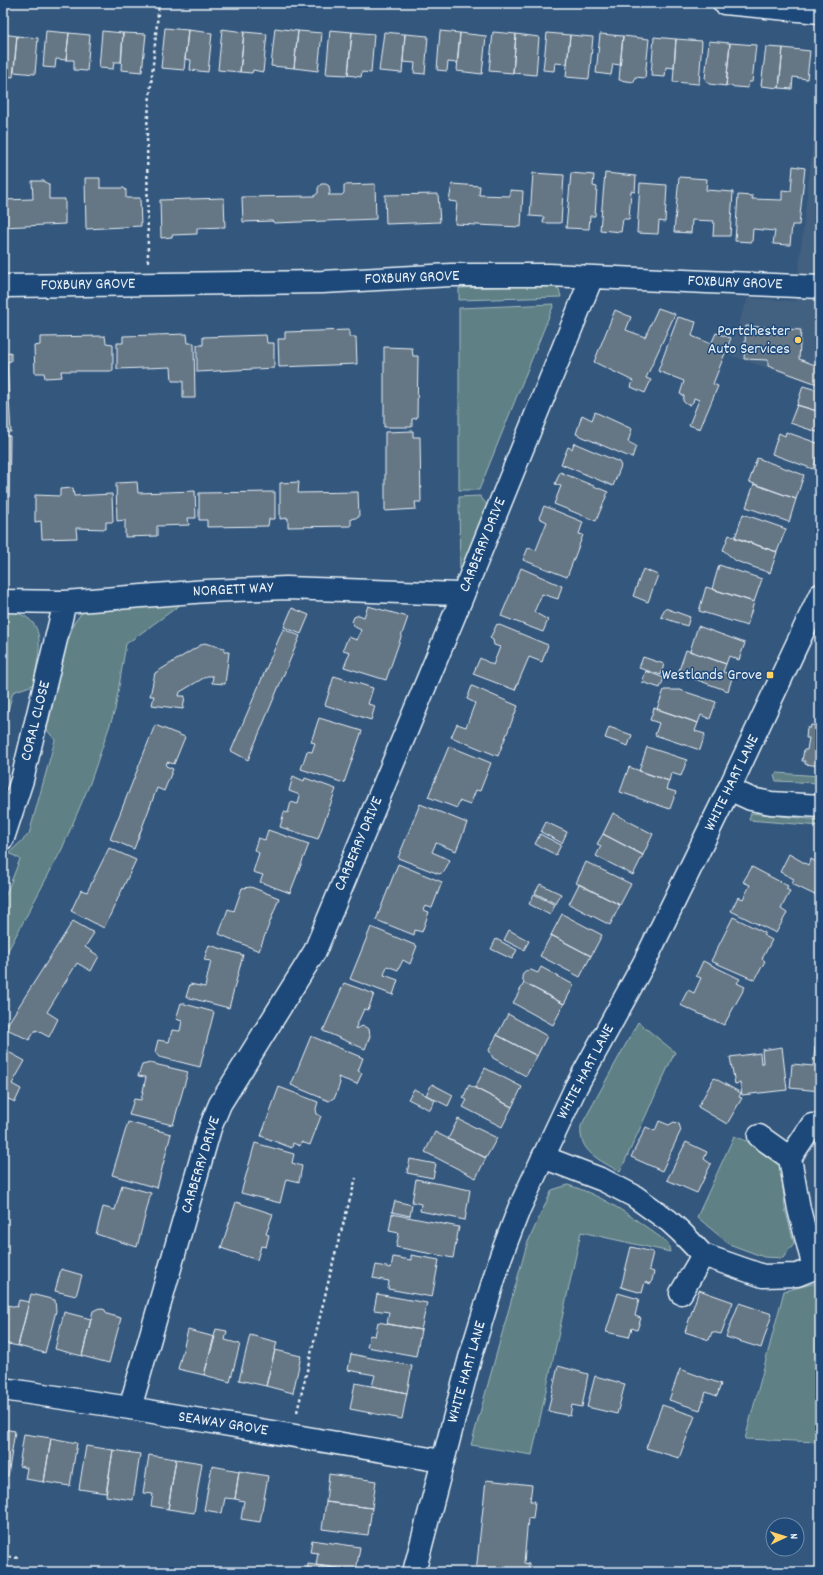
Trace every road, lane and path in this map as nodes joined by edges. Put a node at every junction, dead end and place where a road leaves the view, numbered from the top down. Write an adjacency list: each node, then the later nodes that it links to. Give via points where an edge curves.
1 (159, 3): 5 (path, via 147,126)
2 (724, 3): 3 (street)
3 (820, 12)
4 (592, 277): 5 (street, FOXBURY GROVE, via 450,275 322,282); 7 (street, FOXBURY GROVE); 9 (street, CARBERRY DRIVE)
5 (148, 284): 6 (street, FOXBURY GROVE)
6 (3, 286)
7 (820, 287)
8 (820, 595): 12 (street, WHITE HART LANE)
9 (462, 597): 11 (street, NORGETT WAY, via 458,594 286,588 207,591); 24 (street, CARBERRY DRIVE, via 315,951 220,1104 210,1128)
10 (3, 601): 11 (street, NORGETT WAY)
11 (65, 602): 14 (street, CORAL CLOSE, via 22,780)
12 (729, 789): 13 (street, via 751,799 771,803); 17 (street, WHITE HART LANE, via 644,963 576,1087)
13 (820, 806)
14 (3, 838)
15 (812, 1125): 18 (street)
16 (759, 1136): 18 (street)
17 (543, 1157): 20 (street, via 603,1180 634,1196 682,1232); 26 (street, WHITE HART LANE, via 501,1256)
18 (790, 1158): 21 (street, via 799,1209)
19 (356, 1178): 25 (path)
20 (703, 1255): 21 (street, via 763,1276 797,1275); 22 (street)
21 (817, 1267)
22 (681, 1293)
23 (3, 1389): 24 (street, SEAWAY GROVE)
24 (130, 1408): 25 (street, SEAWAY GROVE)
25 (291, 1435): 26 (street, SEAWAY GROVE)
26 (442, 1461): 29 (street, WHITE HART LANE)
27 (3, 1556): 28 (path)
28 (19, 1558)
29 (414, 1572)

